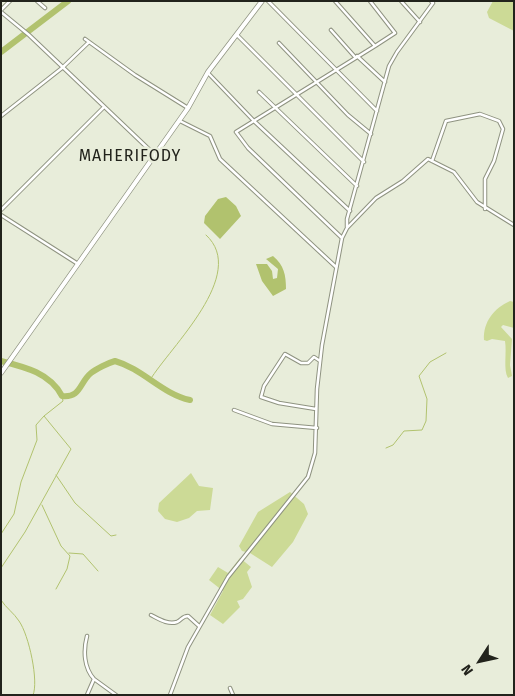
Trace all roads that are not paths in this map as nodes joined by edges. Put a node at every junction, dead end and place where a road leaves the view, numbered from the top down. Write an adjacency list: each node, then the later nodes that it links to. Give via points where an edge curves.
1 (10, 1): 10 (street)
2 (37, 1): 9 (street)
3 (262, 1): 13 (street)
4 (268, 1): 20 (street)
5 (335, 1): 17 (street)
6 (370, 1): 17 (street, via 394,33)
7 (401, 1): 11 (street)
8 (431, 1): 11 (street, via 433,4)
9 (45, 8)
10 (1, 11): 19 (street)
11 (420, 22): 22 (street, via 397,52)
12 (331, 30): 18 (street)
13 (236, 34): 21 (street); 25 (street)
14 (85, 39): 15 (street)
15 (88, 42): 19 (street); 27 (street)
16 (279, 43): 23 (street)
17 (375, 46): 18 (street)
18 (356, 57): 20 (street); 22 (street)
19 (62, 68): 26 (street); 30 (street)
20 (337, 70): 23 (street); 29 (street)
21 (208, 72): 27 (street); 32 (street)
22 (385, 82): 29 (street)
23 (316, 83): 25 (street); 33 (street)
24 (259, 92): 28 (street)
25 (297, 95): 28 (street); 36 (street)
26 (103, 108): 34 (street); 39 (street)
27 (188, 108): 31 (street)
28 (275, 108): 32 (street); 37 (street)
29 (377, 110): 33 (street)
30 (1, 116)
31 (178, 120): 34 (street); 46 (street, via 210,136 220,159)
32 (254, 121): 40 (street); 44 (street, via 236,132 240,139)
33 (371, 134): 36 (street)
34 (155, 155): 45 (street)
35 (432, 161): 38 (street, via 454,172); 38 (street, via 446,121 480,114 499,121 503,129 485,179); 43 (street, via 428,160 376,198)
36 (364, 162): 37 (street)
37 (357, 186): 40 (street)
38 (485, 209): 42 (street)
39 (1, 210)
40 (350, 211): 43 (street)
41 (1, 215): 45 (street)
42 (514, 225)
43 (347, 228): 44 (street)
44 (342, 238): 46 (street)
45 (78, 264): 48 (street)
46 (336, 267): 47 (street)
47 (320, 360): 49 (street); 49 (street, via 314,357 308,363 301,363 285,354 264,386 261,397)
48 (3, 371)
49 (316, 409): 51 (street)
50 (234, 410): 51 (street, via 272,424)
51 (317, 428): 53 (street, via 315,453 308,477 228,577)
52 (151, 615): 53 (street, via 167,623 188,616)
53 (199, 626): 59 (street)
54 (87, 636): 55 (street, via 88,672)
55 (94, 679): 57 (street); 58 (street)
56 (230, 688): 60 (street)
57 (87, 695)
58 (116, 695)
59 (170, 695)
60 (233, 695)

